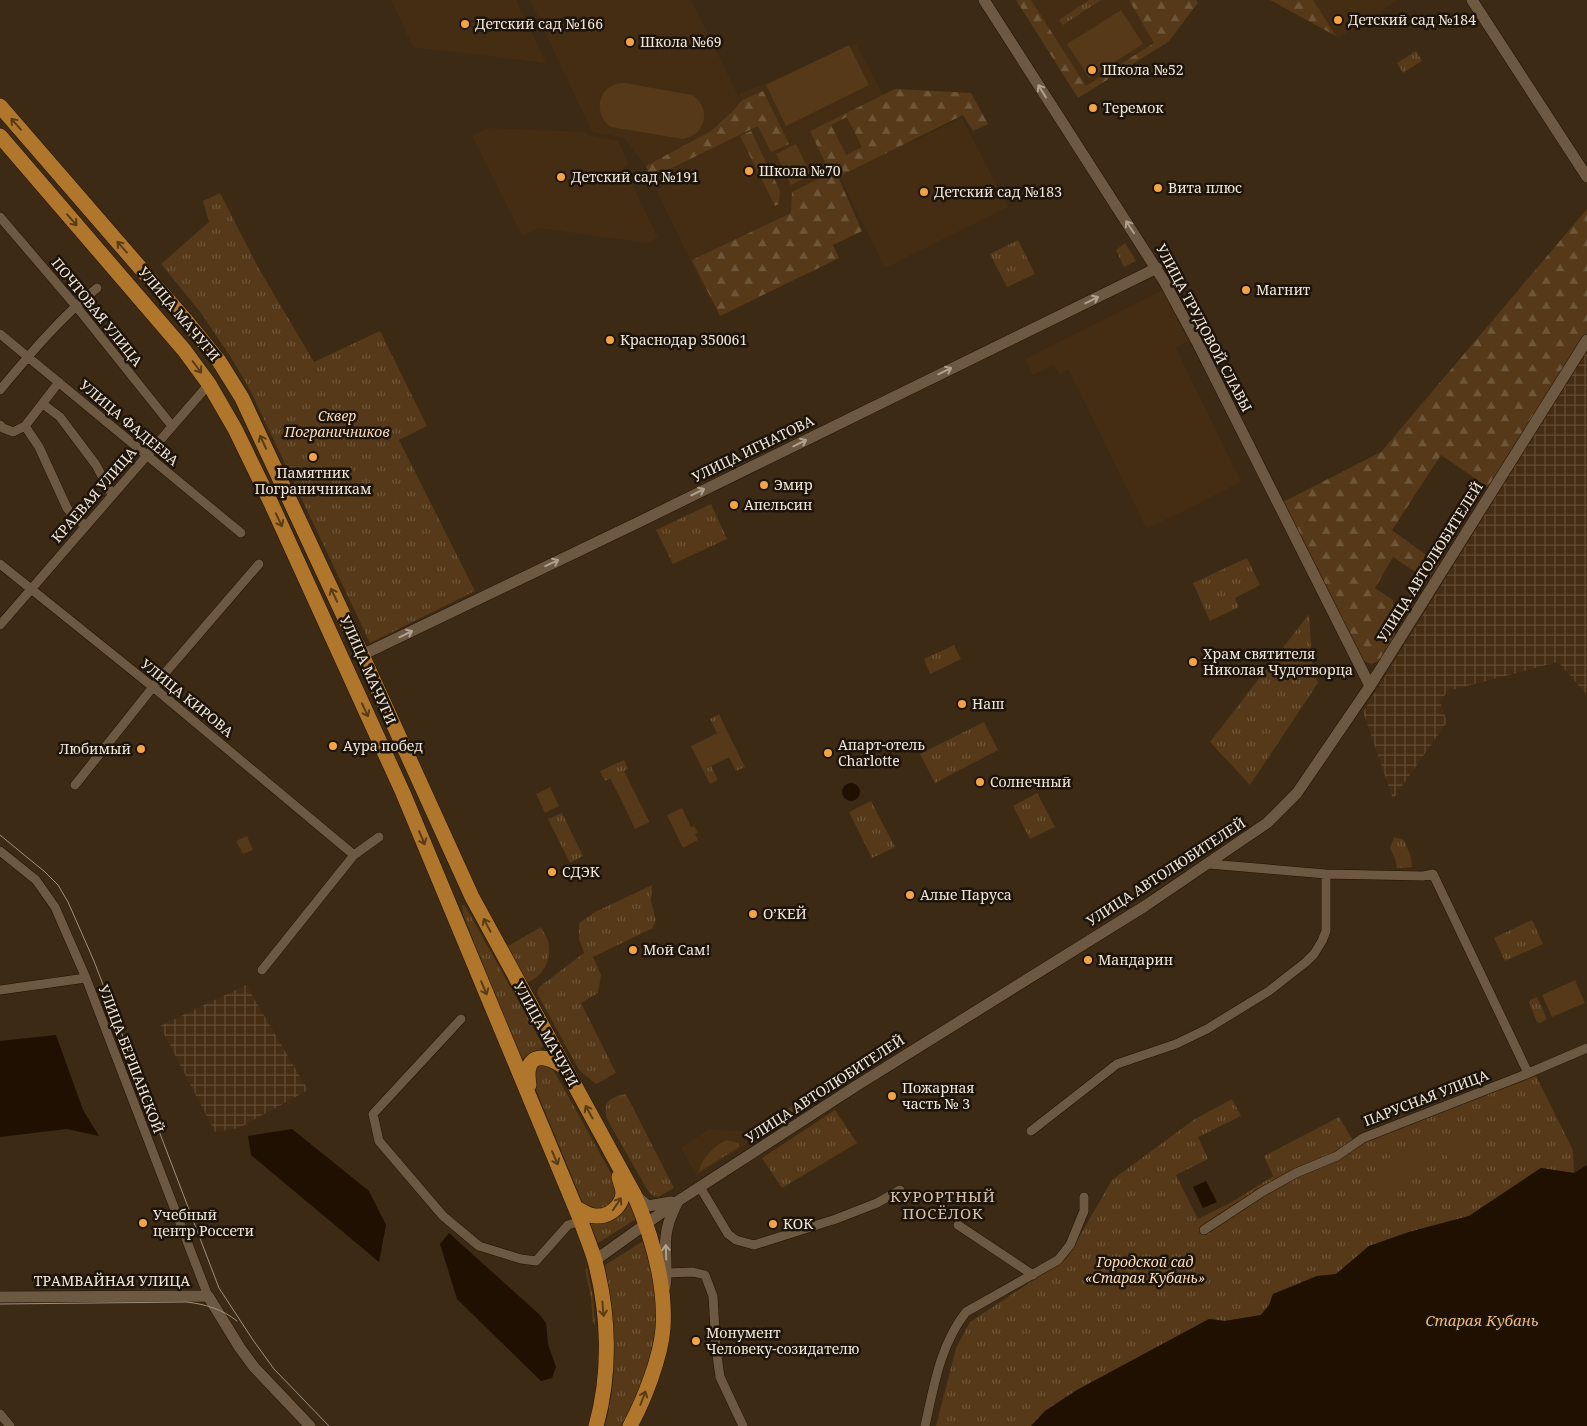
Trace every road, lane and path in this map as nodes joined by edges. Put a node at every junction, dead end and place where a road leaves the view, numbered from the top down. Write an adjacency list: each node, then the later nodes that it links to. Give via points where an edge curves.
1 (984, 0): 7 (street, УЛИЦА ТРУДОВОЙ СЛАВЫ, one-way to 1)
2 (1472, 0): 5 (street)
3 (0, 106): 28 (main road, УЛИЦА МАЧУГИ, one-way to 3, via 253,420 219,361)
4 (0, 136): 14 (main road, УЛИЦА МАЧУГИ, one-way to 14, via 165,327)
5 (1587, 177)
6 (0, 217): 9 (street, ПОЧТОВАЯ УЛИЦА)
7 (1157, 268): 28 (street, УЛИЦА ИГНАТОВА, one-way to 7); 29 (street, УЛИЦА ТРУДОВОЙ СЛАВЫ)
8 (96, 288): 9 (street)
9 (76, 306): 12 (street); 19 (street, ПОЧТОВАЯ УЛИЦА)
10 (0, 334): 12 (street, УЛИЦА ФАДЕЕВА)
11 (1587, 340): 29 (street, УЛИЦА АВТОЛЮБИТЕЛЕЙ)
12 (27, 358): 13 (street, УЛИЦА ФАДЕЕВА); 15 (street)
13 (59, 382): 16 (street); 20 (street, УЛИЦА ФАДЕЕВА)
14 (209, 384): 19 (street, КРАЕВАЯ УЛИЦА); 44 (main road, УЛИЦА МАЧУГИ, one-way to 44, via 235,429 403,793)
15 (0, 390)
16 (43, 404): 18 (street); 21 (street, via 60,417 96,465)
17 (0, 425): 18 (street, via 13,432)
18 (25, 426): 22 (street, via 39,447 67,508)
19 (172, 426): 20 (street, КРАЕВАЯ УЛИЦА)
20 (147, 455): 21 (street, КРАЕВАЯ УЛИЦА); 23 (street, УЛИЦА ФАДЕЕВА)
21 (112, 495): 22 (street, КРАЕВАЯ УЛИЦА)
22 (85, 526): 26 (street, КРАЕВАЯ УЛИЦА)
23 (241, 533)
24 (0, 564): 26 (street, УЛИЦА КИРОВА)
25 (259, 564): 30 (street)
26 (30, 590): 27 (street, КРАЕВАЯ УЛИЦА); 30 (street, УЛИЦА КИРОВА)
27 (0, 625)
28 (362, 655): 42 (main road, УЛИЦА МАЧУГИ, one-way to 28, via 472,897)
29 (1370, 686): 35 (street, УЛИЦА АВТОЛЮБИТЕЛЕЙ, via 1296,793 1267,823)
30 (153, 687): 31 (street); 34 (street, УЛИЦА КИРОВА)
31 (75, 785)
32 (379, 838): 34 (street)
33 (0, 851): 38 (street, УЛИЦА БЕРШАНСКОЙ, via 36,880 55,907)
34 (354, 854): 37 (street)
35 (1209, 864): 36 (street); 47 (street, УЛИЦА АВТОЛЮБИТЕЛЕЙ)
36 (1326, 874): 43 (street, via 1432,874); 45 (street, via 1326,931 1314,954 1301,966 1207,1029 1176,1044 1117,1064)
37 (262, 970)
38 (86, 978): 39 (street); 59 (street, УЛИЦА БЕРШАНСКОЙ)
39 (0, 990)
40 (461, 1019): 52 (street, via 373,1114 379,1141 443,1216 479,1246 536,1261)
41 (1587, 1048): 43 (street, ПАРУСНАЯ УЛИЦА)
42 (564, 1066): 44 (main road, via 543,1057 529,1063 527,1071); 46 (main road, УЛИЦА МАЧУГИ, one-way to 42)
43 (1528, 1074): 55 (street, ПАРУСНАЯ УЛИЦА, via 1363,1138 1337,1156 1262,1192)
44 (532, 1104): 52 (main road, УЛИЦА МАЧУГИ, one-way to 52)
45 (1031, 1131)
46 (608, 1147): 49 (main road, УЛИЦА МАЧУГИ); 52 (main road, one-way to 46, via 607,1214 616,1209 621,1200 623,1191)
47 (700, 1187): 48 (street, via 728,1234 754,1246 877,1204); 51 (street, УЛИЦА АВТОЛЮБИТЕЛЕЙ)
48 (900, 1190)
49 (634, 1194): 51 (street, via 648,1206); 53 (main road, УЛИЦА МАЧУГИ)
50 (1084, 1198): 58 (street, via 1084,1211 1070,1245 1058,1260)
51 (678, 1201): 53 (street, УЛИЦА АВТОЛЮБИТЕЛЕЙ); 57 (street, one-way to 51, via 666,1236)
52 (578, 1214): 56 (main road, УЛИЦА МАЧУГИ)
53 (646, 1223): 56 (street, УЛИЦА АВТОЛЮБИТЕЛЕЙ); 61 (main road, УЛИЦА МАЧУГИ, via 656,1256)
54 (958, 1225): 58 (street)
55 (1204, 1230)
56 (594, 1261): 65 (main road, УЛИЦА МАЧУГИ, one-way to 65, via 602,1298 606,1361 601,1410)
57 (667, 1273): 61 (street); 67 (street, via 705,1275 713,1296 720,1377)
58 (1033, 1274): 68 (street, via 966,1312 958,1323 938,1367)
59 (208, 1296): 60 (street, ТРАМВАЙНАЯ УЛИЦА); 64 (street, ТРАМВАЙНАЯ УЛИЦА, via 254,1367)
60 (0, 1297)
61 (662, 1300): 66 (main road, УЛИЦА МАЧУГИ, one-way to 61, via 654,1370 663,1330)
62 (0, 1414): 63 (street)
63 (10, 1426)
64 (310, 1426)
65 (596, 1426)
66 (630, 1426)
67 (743, 1426)
68 (925, 1426)

